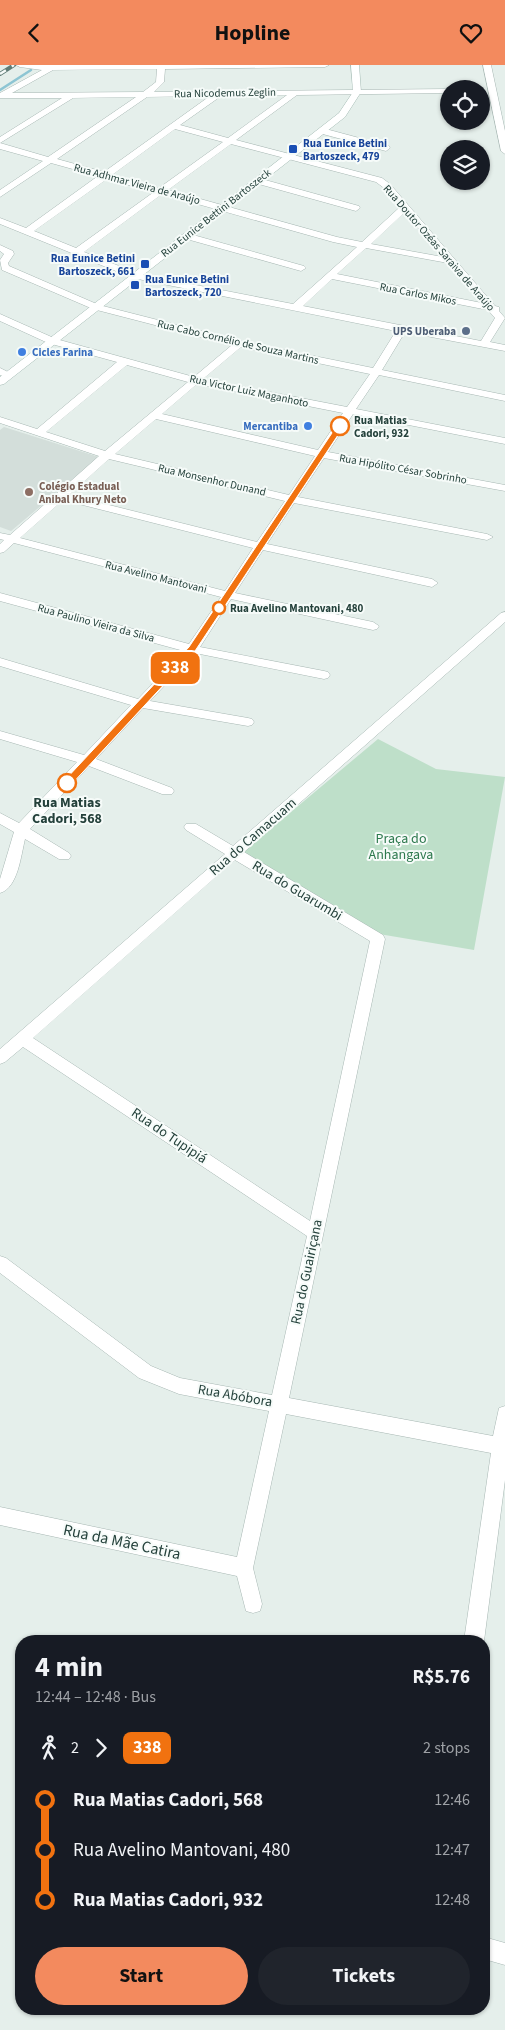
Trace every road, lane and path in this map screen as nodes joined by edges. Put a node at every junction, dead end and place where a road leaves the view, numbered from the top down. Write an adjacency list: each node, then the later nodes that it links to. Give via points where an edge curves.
1 (20, 65): 6 (street)
2 (290, 65): 3 (street); 8 (street)
3 (325, 65)
4 (355, 65): 12 (street)
5 (487, 65): 10 (street)
6 (53, 66): 7 (street); 17 (street)
7 (161, 66): 8 (street); 14 (street, via 160,82)
8 (228, 66)
9 (440, 91): 12 (street, Rua Nicodemus Zeglin)
10 (491, 91): 11 (street); 24 (street)
11 (505, 91)
12 (357, 92): 13 (street, Rua Nicodemus Zeglin); 19 (street, Rua Eunice Bettini Bartoszeck, via 342,115)
13 (294, 93): 15 (street, Rua Nicodemus Zeglin); 21 (street)
14 (148, 94): 15 (street, Rua Nicodemus Zeglin); 16 (street, Rua Nicodemus Zeglin); 26 (street)
15 (218, 94): 18 (street)
16 (71, 95): 17 (street, Rua Nicodemus Zeglin); 20 (street)
17 (1, 96)
18 (173, 126): 21 (street, Rua Doutor Ozéas Saraiva de Araújo); 27 (street)
19 (322, 131): 23 (street); 25 (street, Rua Eunice Bettini Bartoszeck)
20 (0, 141)
21 (229, 141): 25 (street, Rua Doutor Ozéas Saraiva de Araújo); 29 (street)
22 (0, 146): 26 (street, Rua Adhmar Vieira de Araújo)
23 (386, 148)
24 (505, 151)
25 (290, 156): 28 (street, Rua Eunice Bettini Bartoszeck); 33 (street, Rua Doutor Ozéas Saraiva de Araújo, via 379,180)
26 (49, 160): 27 (street, Rua Adhmar Vieira de Araújo); 30 (street)
27 (104, 176): 29 (street, Rua Adhmar Vieira de Araújo); 35 (street)
28 (258, 181): 31 (street, Rua Eunice Bettini Bartoszeck); 32 (street)
29 (160, 191): 31 (street, Rua Adhmar Vieira de Araújo); 39 (street)
30 (0, 194)
31 (223, 208): 36 (street, Rua Eunice Bettini Bartoszeck); 37 (street, Rua Adhmar Vieira de Araújo)
32 (356, 208)
33 (404, 208): 37 (street); 40 (street, Rua Doutor Ozéas Saraiva de Araújo)
34 (0, 221): 35 (street)
35 (26, 232): 39 (street)
36 (186, 236): 41 (street); 42 (street, Rua Eunice Bettini Bartoszeck)
37 (365, 245): 40 (street, Rua Adhmar Vieira de Araújo); 43 (street)
38 (0, 248): 44 (street, Rua Cabo Cornélio de Souza Martins, via 9,254 3,263 6,267)
39 (77, 252): 42 (street)
40 (450, 261): 46 (street, Rua Doutor Ozéas Saraiva de Araújo)
41 (301, 268)
42 (136, 276): 44 (street, Rua Eunice Bettini Bartoszeck); 45 (street)
43 (331, 276): 45 (street); 46 (street, Rua Carlos Mikos)
44 (96, 307): 50 (street, Rua Eunice Bettini Bartoszeck); 52 (street, Rua Cabo Cornélio de Souza Martins)
45 (295, 308): 49 (street)
46 (493, 309): 47 (street, Rua Carlos Mikos)
47 (503, 315): 51 (street, Rua Doutor Ozéas Saraiva de Araújo)
48 (0, 317): 50 (street, Rua Victor Luiz Maganhoto)
49 (402, 329): 51 (street); 56 (street)
50 (52, 341): 54 (street, Rua Victor Luiz Maganhoto); 55 (street, Rua Eunice Bettini Bartoszeck)
51 (484, 343): 53 (street)
52 (239, 344): 56 (street, Rua Cabo Cornélio de Souza Martins); 57 (street)
53 (505, 348)
54 (125, 361): 57 (street, Rua Victor Luiz Maganhoto); 63 (street)
55 (4, 373): 58 (street, Rua Eunice Bettini Bartoszeck)
56 (375, 373): 59 (street, Rua Cabo Cornélio de Souza Martins); 60 (street)
57 (197, 381): 60 (street, Rua Victor Luiz Maganhoto); 61 (street)
58 (0, 382)
59 (505, 398)
60 (350, 411): 64 (street, Rua Victor Luiz Maganhoto); 65 (street)
61 (155, 415): 65 (street, Rua Hipólito César Sobrinho); 66 (street)
62 (0, 420): 63 (street, Rua Monsenhor Dunand)
63 (38, 433): 66 (street, Rua Monsenhor Dunand)
64 (505, 441)
65 (321, 454): 67 (street, Rua Hipólito César Sobrinho); 69 (street)
66 (107, 455): 68 (street); 69 (street, Rua Monsenhor Dunand)
67 (505, 488)
68 (61, 496): 71 (street); 72 (street)
69 (292, 499): 70 (street, Rua Monsenhor Dunand); 72 (street)
70 (487, 537)
71 (6, 538): 73 (street); 75 (street, Rua Avelino Mantovani)
72 (260, 546): 74 (street); 75 (street)
73 (0, 550)
74 (432, 583)
75 (228, 595): 78 (street, Rua Avelino Mantovani); 79 (street)
76 (0, 597): 79 (street, Rua Paulino Vieira da Silva)
77 (505, 616): 90 (street, Rua do Camacuam)
78 (373, 626)
79 (192, 649): 81 (street, Rua Paulino Vieira da Silva); 82 (street)
80 (0, 662): 82 (street)
81 (324, 675)
82 (142, 704): 83 (street); 85 (street)
83 (248, 723)
84 (0, 735): 85 (street)
85 (88, 761): 86 (street); 89 (street)
86 (167, 791)
87 (0, 818): 89 (street)
88 (191, 827): 90 (street, Rua do Guarumbi)
89 (22, 830): 91 (street); 92 (street, via 7,880)
90 (234, 853): 93 (street, Rua do Guarumbi); 94 (street, Rua do Camacuam)
91 (64, 857)
92 (0, 889)
93 (378, 939): 96 (street, Rua do Guairiçana)
94 (22, 1039): 95 (street, Rua do Camacuam); 96 (street, Rua do Tupipiá)
95 (0, 1058)
96 (315, 1233): 98 (street, Rua do Guairiçana)
97 (0, 1263): 98 (street, Rua Abóbora, via 145,1372 179,1386)
98 (279, 1404): 100 (street, Rua Abóbora); 102 (street, Rua do Guairiçana)
99 (505, 1414): 100 (street)
100 (503, 1447): 104 (street)
101 (0, 1516): 102 (street, Rua da Mãe Catira)
102 (244, 1568): 103 (street, Rua do Guairiçana)
103 (253, 1604)
104 (475, 1635)
105 (490, 1950): 106 (street)
106 (505, 1954)

